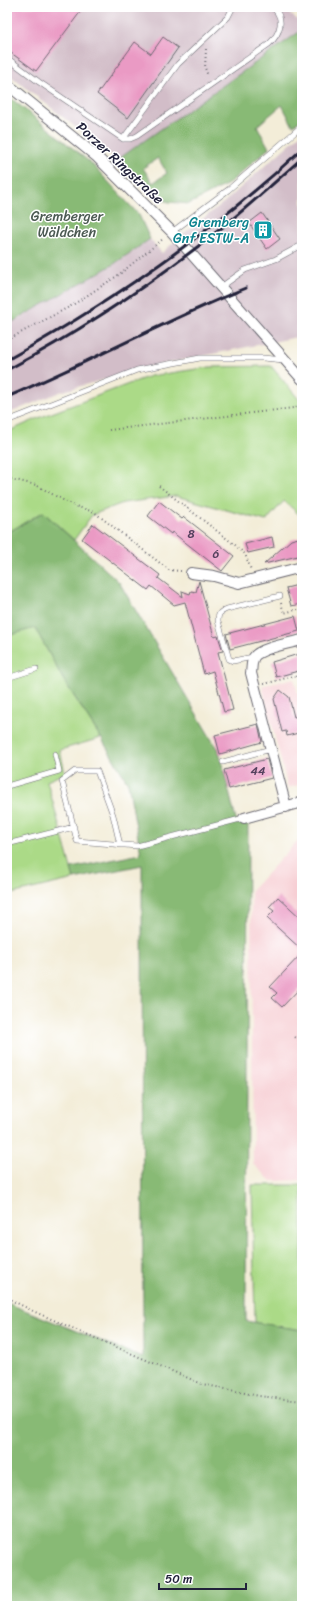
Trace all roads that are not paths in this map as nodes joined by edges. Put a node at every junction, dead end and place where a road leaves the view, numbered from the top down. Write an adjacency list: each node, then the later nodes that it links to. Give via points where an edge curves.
1 (233, 7): 6 (lane, via 228,17 178,64)
2 (272, 7): 6 (lane, via 276,10 280,28 269,44 137,136)
3 (7, 58): 6 (lane)
4 (7, 84): 7 (street, Porzer Ringstraße, via 96,156)
5 (302, 126): 7 (lane, via 228,190)
6 (123, 139)
7 (172, 232): 9 (street, Porzer Ringstraße)
8 (302, 245): 9 (lane, via 276,259 245,270)
9 (221, 287): 10 (street, Porzer Ringstraße)
10 (285, 360): 11 (street, Porzer Ringstraße); 12 (lane, via 200,358 137,370)
11 (302, 379)
12 (7, 421)
13 (302, 567): 14 (street, via 239,583)
14 (191, 573)
15 (280, 596): 17 (lane, via 227,609 218,615 229,659 233,661)
16 (302, 640): 17 (street, via 260,651)
17 (254, 657): 20 (street, via 251,673)
18 (36, 669): 19 (lane)
19 (7, 678)
20 (271, 749): 22 (lane); 25 (street)
21 (55, 754): 23 (lane, via 59,771)
22 (223, 762)
23 (7, 786)
24 (302, 802): 25 (street)
25 (286, 807): 26 (street)
26 (244, 818): 29 (lane, via 138,846)
27 (74, 826): 28 (lane); 29 (lane, via 78,841); 29 (lane, via 62,781 75,771 97,771 113,815)
28 (7, 844)
29 (120, 844)

